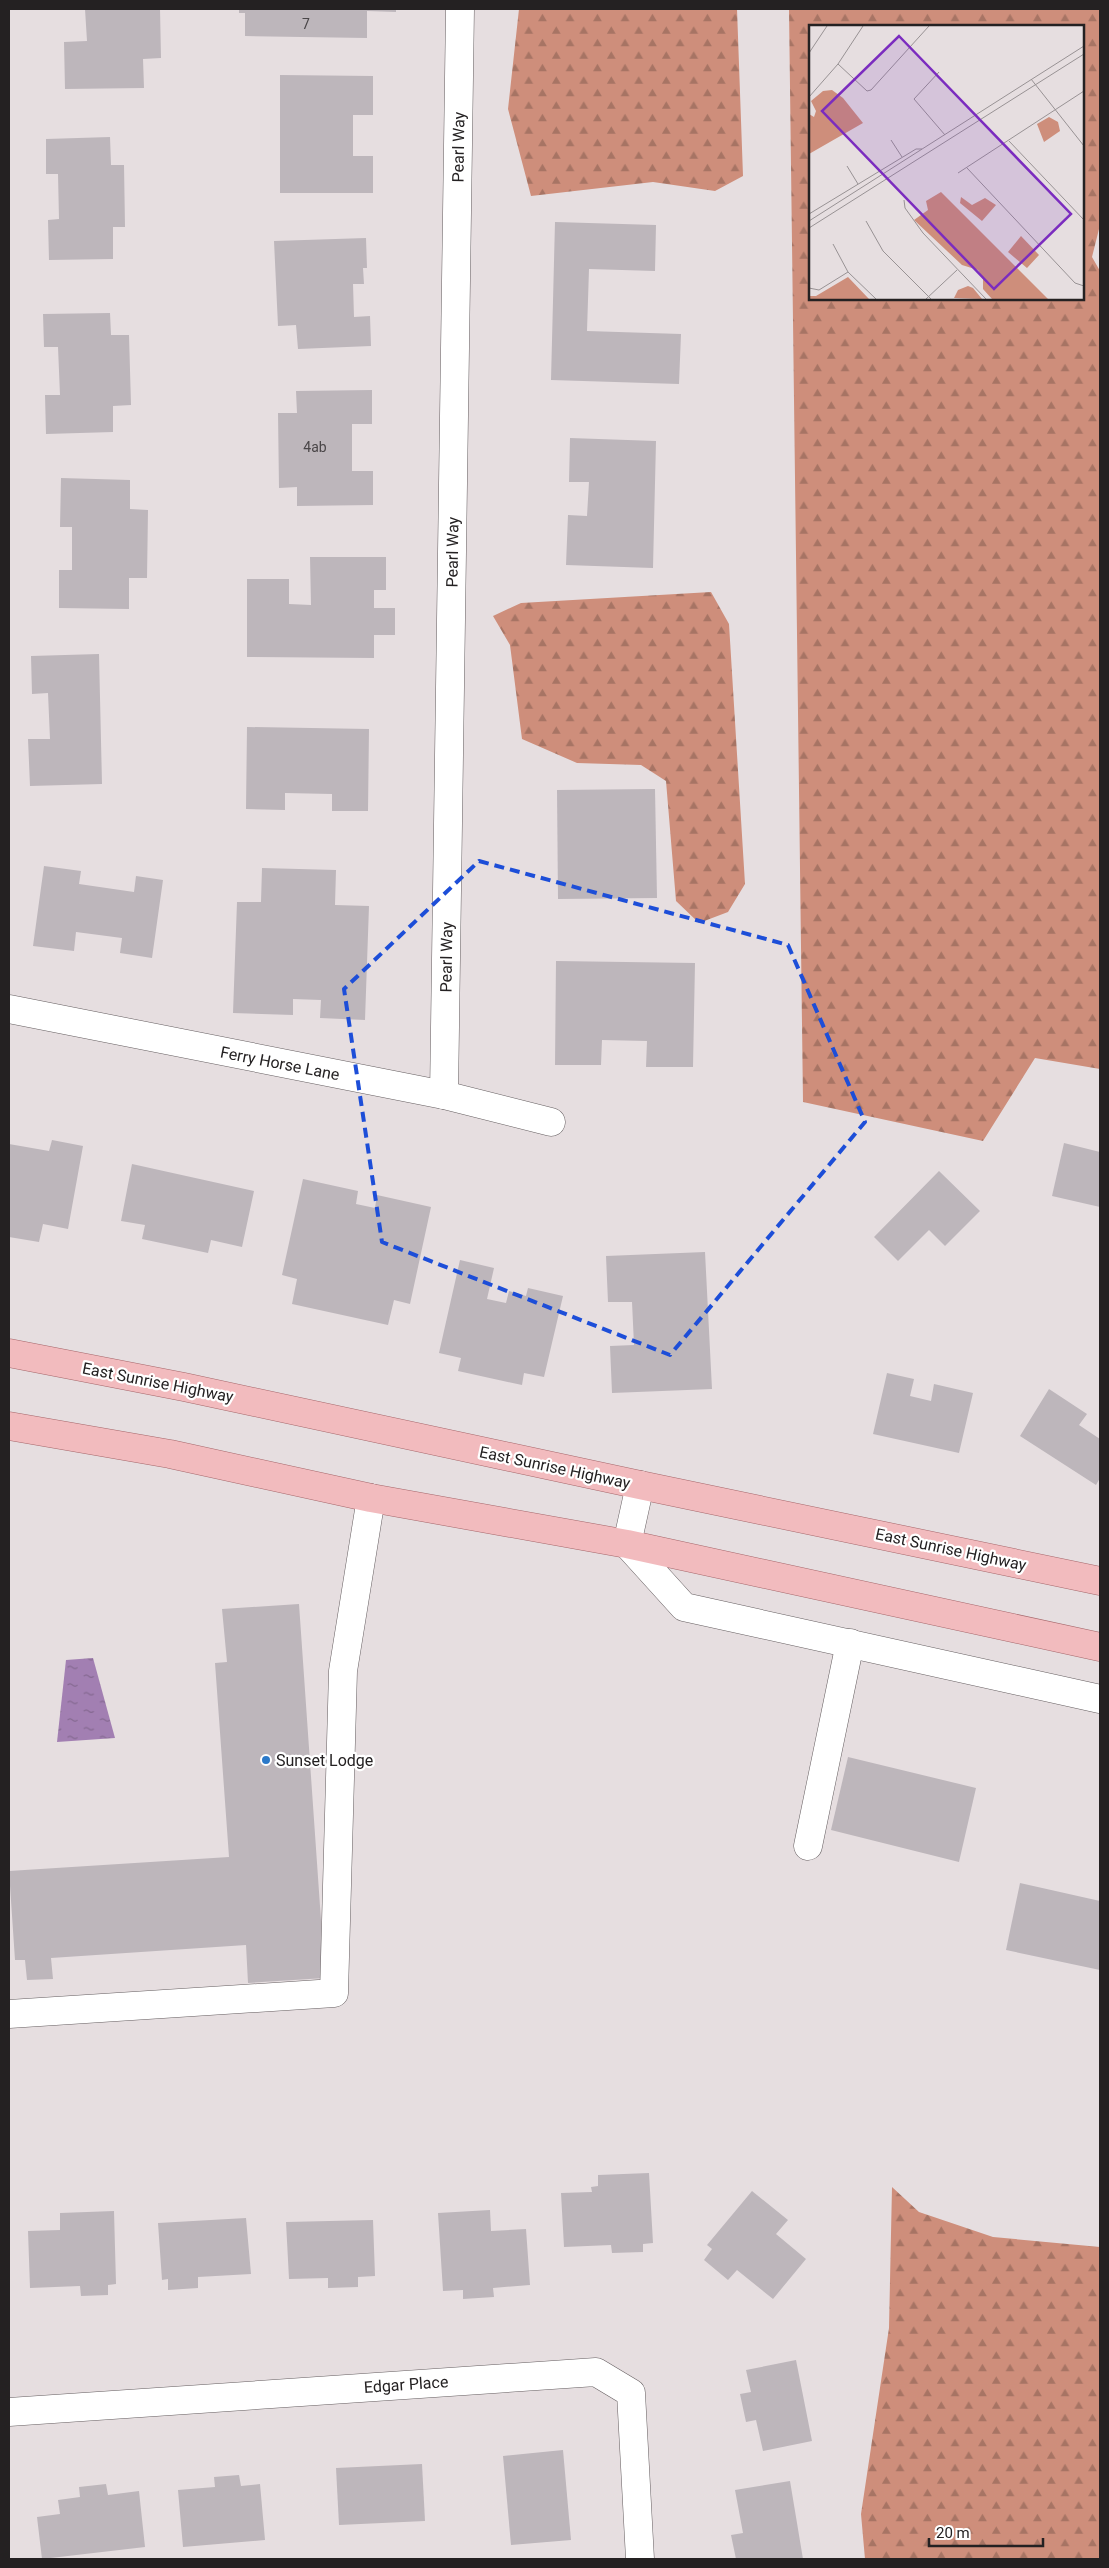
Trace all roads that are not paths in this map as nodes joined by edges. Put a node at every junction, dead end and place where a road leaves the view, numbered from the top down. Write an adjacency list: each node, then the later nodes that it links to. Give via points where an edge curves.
1 (460, 9): 3 (street, Pearl Way)
2 (9, 1009): 3 (street, Ferry Horse Lane)
3 (444, 1095): 4 (street, Ferry Horse Lane)
4 (551, 1122)
5 (9, 1353): 7 (main road, East Sunrise Highway, via 194,1389)
6 (9, 1426): 8 (main road, via 170,1454)
7 (640, 1485): 9 (street); 10 (main road, East Sunrise Highway)
8 (371, 1498): 9 (main road); 15 (street, via 343,1671 334,1993)
9 (627, 1544): 11 (street, via 684,1607); 12 (main road)
10 (1100, 1581)
11 (850, 1643): 13 (street); 14 (street)
12 (1100, 1647)
13 (1100, 1699)
14 (808, 1846)
15 (9, 2014)
16 (9, 2412): 17 (street, Edgar Place, via 596,2372 631,2393)
17 (640, 2559)

